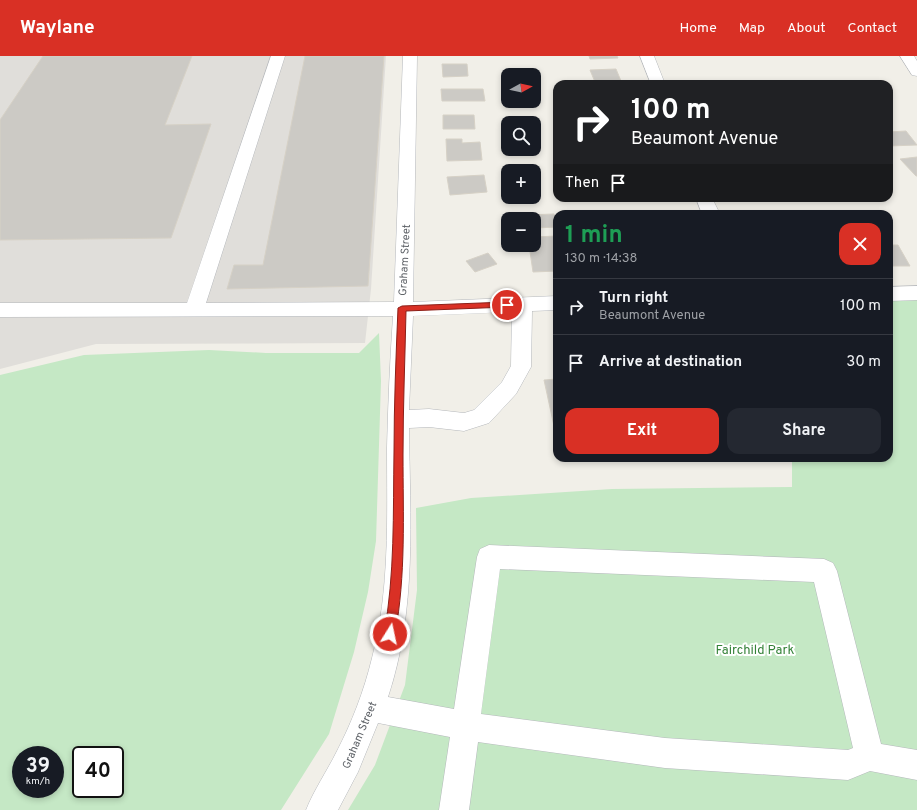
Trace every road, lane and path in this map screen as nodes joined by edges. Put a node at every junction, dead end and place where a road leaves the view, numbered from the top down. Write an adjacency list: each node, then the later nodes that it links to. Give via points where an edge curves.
1 (278, 56): 12 (street)
2 (410, 56): 11 (street, Graham Street, via 406,252)
3 (647, 56): 6 (street)
4 (907, 56): 5 (street)
5 (917, 72)
6 (656, 80)
7 (917, 293): 8 (street)
8 (893, 294)
9 (553, 303): 10 (street)
10 (522, 304): 11 (street); 14 (street, via 521,367 509,388 481,417 464,422 429,418)
11 (402, 308): 12 (street); 14 (street, Graham Street)
12 (194, 309): 13 (street)
13 (0, 310)
14 (398, 420): 15 (street, Graham Street, via 395,605)
15 (372, 708): 16 (street); 19 (street, Graham Street, via 344,771)
16 (466, 726): 17 (street, via 665,753 848,765); 17 (street, via 489,557 824,571); 20 (street)
17 (870, 756): 18 (street)
18 (917, 765)
19 (321, 810)
20 (454, 810)

